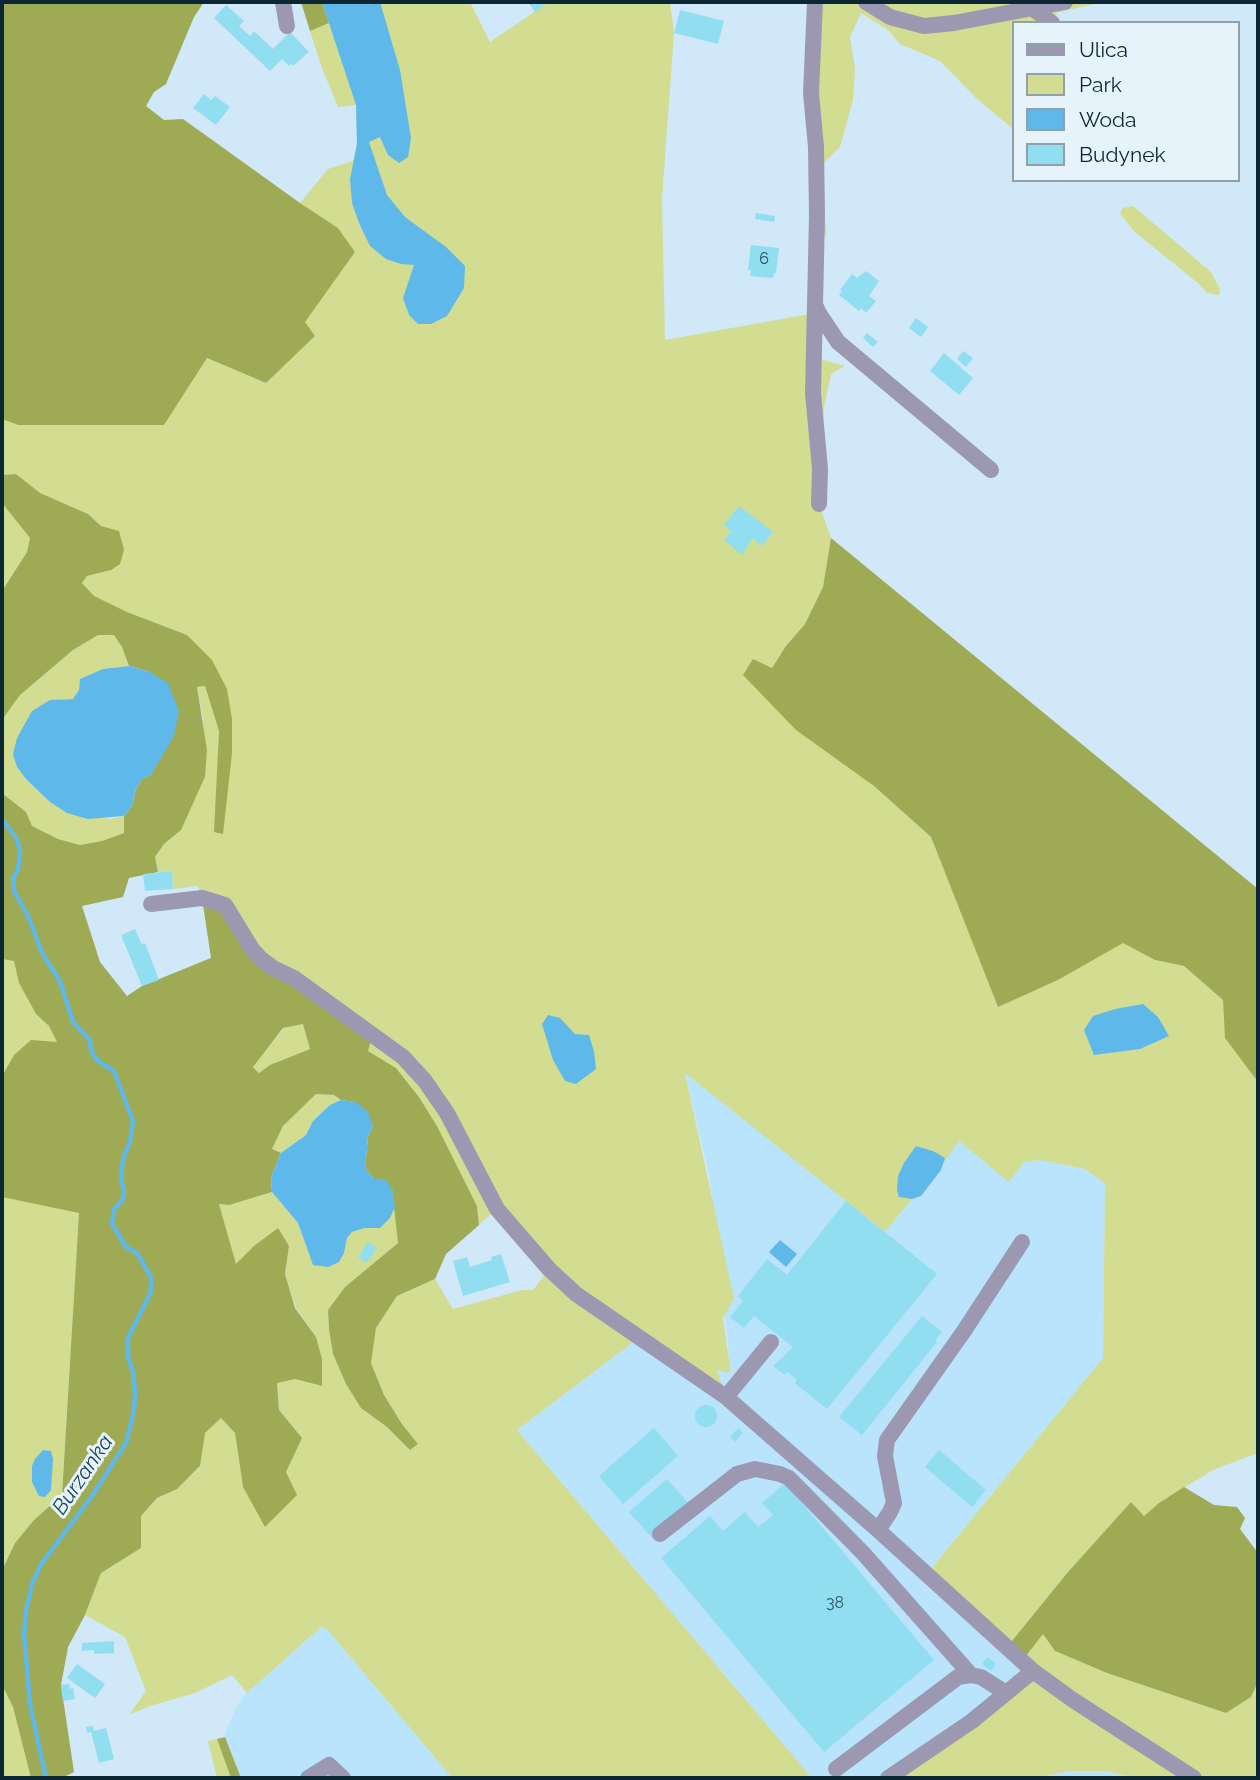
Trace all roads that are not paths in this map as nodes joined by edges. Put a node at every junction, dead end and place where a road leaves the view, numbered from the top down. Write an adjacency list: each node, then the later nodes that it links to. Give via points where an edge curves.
1 (283, 2): 7 (lane)
2 (815, 2): 8 (lane, via 811,93 817,184)
3 (866, 2): 5 (lane, via 890,17 924,26)
4 (1065, 2): 5 (lane)
5 (1032, 8): 6 (lane)
6 (1049, 21)
7 (287, 26)
8 (815, 301): 9 (lane, via 838,342); 10 (lane, via 813,393)
9 (991, 470)
10 (819, 504)
11 (151, 904): 14 (lane, via 202,898 225,905 261,959 403,1057 447,1113 497,1209 549,1269 576,1294)
12 (1022, 1242): 15 (lane, via 887,1440 885,1455 894,1503)
13 (771, 1342): 14 (lane)
14 (726, 1397): 15 (lane)
15 (878, 1530): 17 (lane)
16 (660, 1534): 18 (lane, via 737,1474 755,1469 789,1478)
17 (1032, 1671): 19 (lane); 24 (lane)
18 (971, 1675): 19 (lane); 20 (lane, via 946,1685)
19 (1006, 1693): 23 (lane)
20 (836, 1769)
21 (308, 1778): 22 (lane, via 329,1765)
22 (342, 1778)
23 (888, 1778)
24 (1194, 1778)

